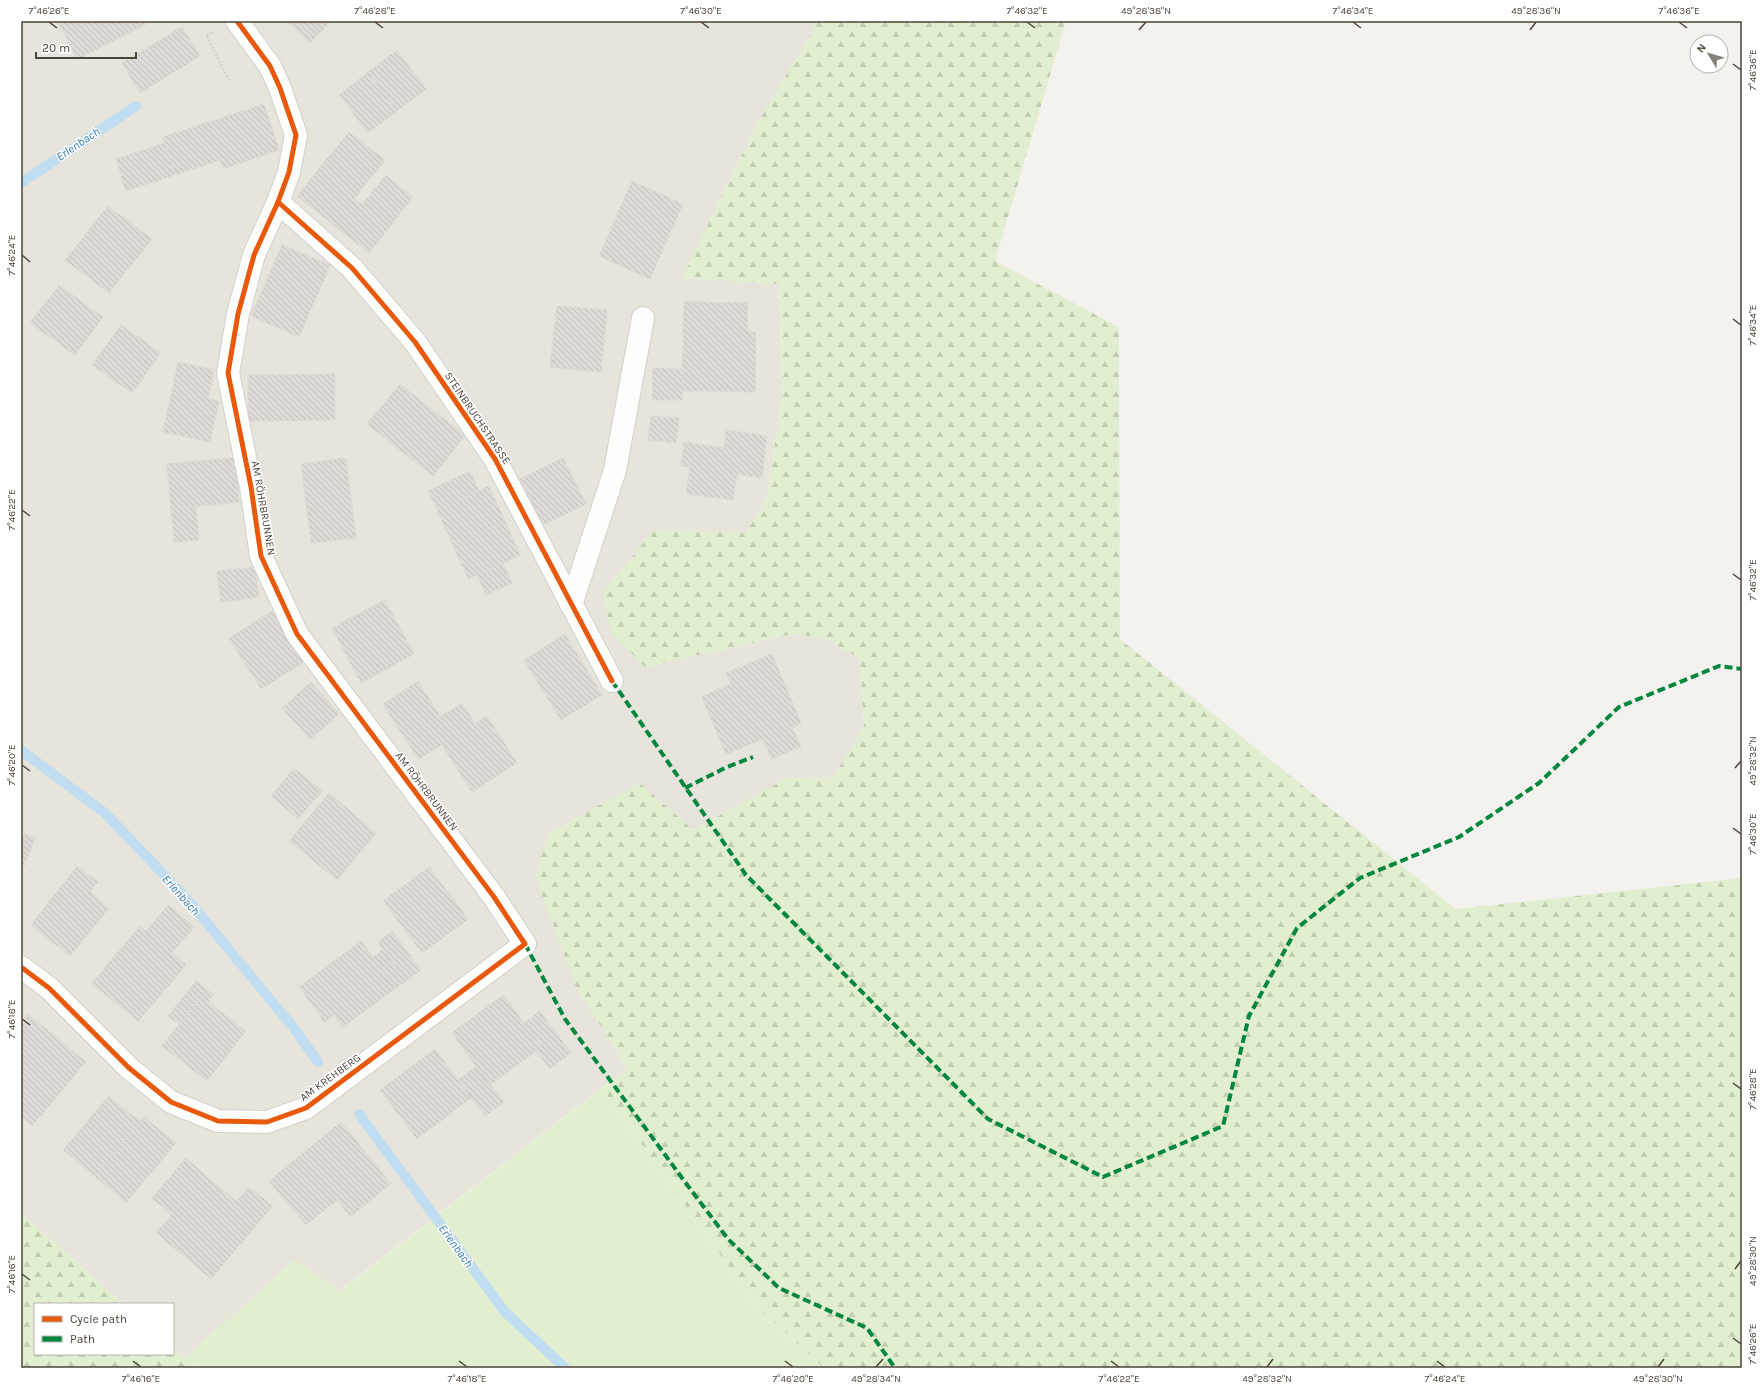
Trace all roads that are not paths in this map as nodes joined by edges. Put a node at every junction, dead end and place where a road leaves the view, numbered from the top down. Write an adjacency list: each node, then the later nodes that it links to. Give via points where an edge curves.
1 (236, 21): 2 (street, AM RÖHRBRUNNEN, via 270,66 296,135 289,172)
2 (278, 202): 4 (street, STEINBRUCHSTRASSE, via 352,268 415,342 496,459); 6 (street, AM RÖHRBRUNNEN, via 254,255 238,314 228,373 251,487 261,556 297,634 494,897)
3 (643, 318): 4 (street, via 616,470)
4 (571, 605): 5 (street, STEINBRUCHSTRASSE)
5 (612, 681)
6 (525, 944): 7 (street, AM KREHBERG, via 306,1108 267,1122 218,1121 171,1102 129,1068 49,988)
7 (21, 967)

